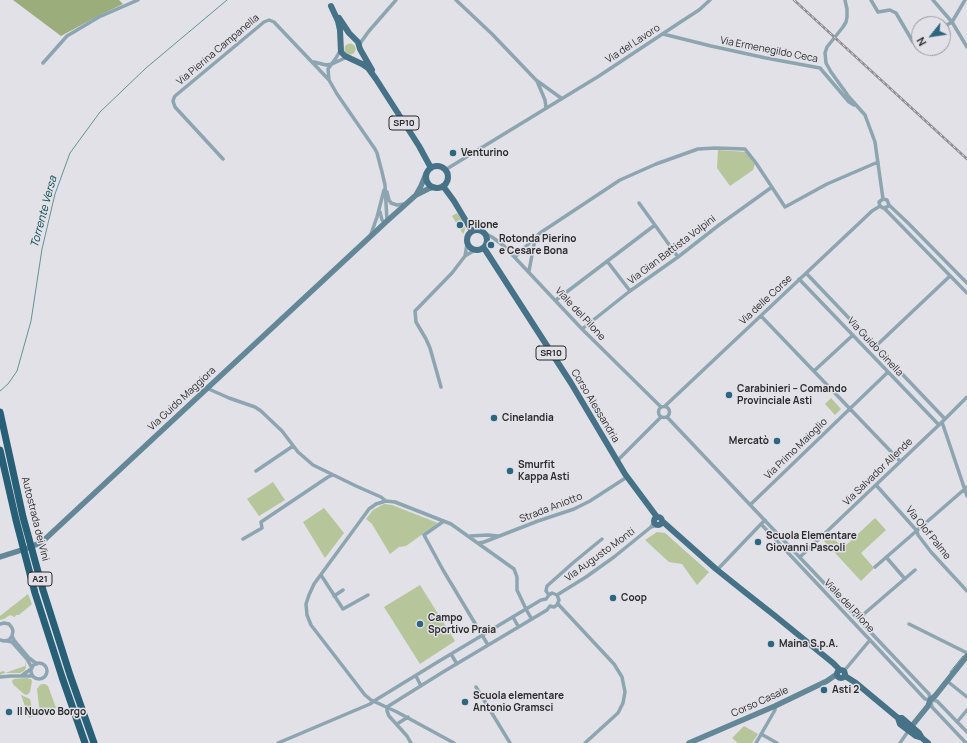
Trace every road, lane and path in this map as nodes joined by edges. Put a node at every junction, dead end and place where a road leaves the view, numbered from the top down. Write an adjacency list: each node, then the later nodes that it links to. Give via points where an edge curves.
1 (138, 0): 20 (street, via 99,17 67,36)
2 (327, 0): 10 (main road, SP10)
3 (396, 0): 16 (street, via 369,31)
4 (456, 0): 24 (street)
5 (710, 0): 12 (street, Via del Lavoro)
6 (845, 0): 26 (street, via 847,17 825,53 828,67)
7 (871, 0): 13 (street, via 878,12 890,10 896,13)
8 (933, 0): 11 (street)
9 (965, 0): 11 (street)
10 (331, 6): 14 (main road, SP10); 15 (main road, SP10, via 338,21)
11 (952, 22): 17 (street)
12 (663, 34): 25 (street, Via del Lavoro); 26 (street, Via Ermenegildo Ceca, via 820,68 849,102)
13 (911, 39)
14 (356, 40): 15 (main road, via 348,38); 16 (main road, SP10)
15 (341, 46): 18 (main road, SP10, via 343,55); 21 (street)
16 (360, 47): 18 (main road, via 359,54 354,58); 22 (main road, SP10)
17 (967, 47)
18 (347, 58): 21 (street); 22 (main road, SP10, via 368,68)
19 (313, 62): 21 (street); 23 (street, Via Pierina Campanella); 28 (street, Via Pierina Campanella, via 272,20 267,20 175,96 175,106)
20 (43, 63)
21 (332, 64): 23 (street, via 328,69)
22 (376, 79): 30 (main road, SP10)
23 (329, 80): 33 (street, Via Guido Maggiora, via 374,149 381,166)
24 (536, 80): 25 (street); 27 (street)
25 (562, 98): 27 (street, Via del Lavoro)
26 (857, 106): 29 (street, via 865,115 875,142)
27 (546, 108): 31 (street, Via del Lavoro)
28 (224, 159)
29 (878, 162): 36 (street, via 827,184 786,207); 38 (street)
30 (431, 168): 31 (main road, via 437,166); 32 (main road)
31 (445, 170): 34 (main road, via 447,180)
32 (426, 174): 35 (main road, via 426,181); 37 (street, Via Guido Maggiora)
33 (384, 185): 40 (street, Via Guido Maggiora, via 392,203); 42 (street, Via Guido Maggiora); 45 (street, Via Guido Maggiora)
34 (443, 186): 35 (main road); 47 (main road)
35 (434, 187): 37 (street, Via Guido Maggiora)
36 (772, 187): 49 (street, via 745,149 698,149 620,180); 58 (street, Via Gian Battista Volpini)
37 (416, 195): 40 (street, Via Guido Maggiora)
38 (883, 199): 41 (street, via 887,200); 43 (street)
39 (639, 203): 46 (street)
40 (406, 204): 45 (street, Via Guido Maggiora)
41 (889, 205): 44 (street); 54 (street)
42 (380, 206): 45 (street, Via Guido Maggiora, via 380,214); 50 (street, Via Guido Maggiora)
43 (880, 206): 44 (street); 61 (street, Via delle Corse)
44 (884, 208): 55 (street)
45 (386, 222): 50 (street, Via Guido Maggiora)
46 (655, 225): 58 (street); 59 (street)
47 (472, 231): 48 (main road, via 481,230); 51 (main road, via 469,232)
48 (486, 234): 52 (main road); 57 (street, Viale del Pilone)
49 (535, 238): 57 (street); 60 (street)
50 (368, 239): 77 (street, Via Guido Maggiora)
51 (467, 244): 53 (main road); 56 (street)
52 (484, 248): 53 (main road); 87 (main road, Corso Alessandria / SR10, via 571,383)
53 (475, 250): 56 (street)
54 (935, 250): 55 (street); 63 (street)
55 (930, 255): 62 (street)
56 (465, 256): 76 (street, via 452,274 415,311 416,322 430,348)
57 (515, 257): 60 (street, Viale del Pilone)
58 (678, 257): 67 (street, Via Gian Battista Volpini)
59 (607, 261): 67 (street); 69 (street)
60 (529, 271): 69 (street, Viale del Pilone)
61 (806, 273): 64 (street, Via delle Corse); 73 (street, Via Guido Ginella)
62 (950, 276): 65 (street); 73 (street, Via Guido Ginella)
63 (962, 278): 65 (street); 66 (street)
64 (800, 279): 70 (street, Via delle Corse); 72 (street, Via Guido Ginella)
65 (957, 283): 68 (street)
66 (967, 283)
67 (630, 291): 71 (street, Via Gian Battista Volpini)
68 (967, 293)
69 (556, 300): 71 (street, Viale del Pilone)
70 (761, 316): 74 (street); 79 (street, Via delle Corse)
71 (582, 329): 79 (street, Viale del Pilone)
72 (853, 335): 74 (street); 75 (street, Via Guido Ginella)
73 (876, 346): 84 (street, Via Guido Ginella)
74 (814, 371): 80 (street)
75 (888, 372): 80 (street, Via Primo Maioglio); 84 (street, Via Guido Ginella)
76 (441, 387)
77 (207, 388): 85 (street, via 261,411 282,430); 107 (street, Via Guido Maggiora, via 42,542)
78 (967, 397): 84 (street, Via Salvador Allende)
79 (663, 407): 82 (street, via 658,412); 83 (street, via 670,410)
80 (850, 409): 88 (street); 96 (street, Via Primo Maioglio)
81 (0, 412): 163 (highway, Autostrada dei Vini / A21, via 42,590)
82 (661, 417): 83 (street); 87 (street)
83 (667, 417): 96 (street, Viale del Pilone)
84 (942, 422): 88 (street, Via Salvador Allende); 93 (street)
85 (293, 446): 89 (street); 90 (street, via 313,465)
86 (0, 450): 162 (highway, Autostrada dei Vini / A21, via 35,592)
87 (616, 461): 91 (main road, Corso Alessandria / SR10)
88 (900, 461): 92 (street, Via Salvador Allende)
89 (256, 471)
90 (334, 475): 95 (street); 105 (street, via 261,522 262,528)
91 (627, 477): 99 (main road, Corso Alessandria / SR10); 103 (street, Strada Aniotto, via 574,509)
92 (876, 485): 101 (street, Via Olof Palme); 108 (street, Via Salvador Allende)
93 (966, 488): 94 (street); 101 (street)
94 (967, 496)
95 (386, 501): 98 (street); 113 (street, via 369,509)
96 (750, 505): 97 (street, Viale del Pilone)
97 (765, 520): 100 (street); 108 (street, Viale del Pilone)
98 (444, 521): 102 (street); 131 (street, via 424,535)
99 (656, 521): 111 (main road, via 668,527); 118 (street, Via Augusto Monti, via 586,578)
100 (761, 524): 111 (street); 133 (street, Viale del Pilone)
101 (917, 531): 109 (street); 116 (street, Via Olof Palme, via 918,536)
102 (469, 536): 103 (street, Strada Aniotto); 106 (street)
103 (499, 536): 106 (street, Strada Aniotto)
104 (602, 539): 120 (street, Via Augusto Monti, via 547,586)
105 (243, 540)
106 (479, 543): 123 (street, via 514,569 517,590)
107 (0, 557)
108 (800, 557): 126 (street, Viale del Pilone)
109 (886, 557): 110 (street); 114 (street)
110 (875, 567)
111 (717, 570): 142 (main road, via 833,663)
112 (915, 570): 114 (street)
113 (321, 575): 119 (street); 152 (street, via 314,584 306,604 311,625 368,698)
114 (905, 579): 126 (street)
115 (343, 590): 119 (street)
116 (967, 591)
117 (368, 595): 119 (street, via 344,609)
118 (557, 595): 120 (street); 121 (street)
119 (334, 596)
120 (547, 597): 122 (street); 123 (street)
121 (558, 604): 122 (street); 168 (street, via 614,664 622,678 625,692 618,713)
122 (550, 606): 125 (street)
123 (526, 609): 124 (street); 125 (street)
124 (513, 617): 129 (street); 131 (street)
125 (531, 618): 129 (street)
126 (858, 619): 151 (street, Viale del Pilone, via 929,694)
127 (0, 624): 130 (street, via 6,623 11,626)
128 (909, 624): 136 (street)
129 (518, 626): 135 (street)
130 (12, 636): 134 (street); 139 (street)
131 (482, 636): 135 (street); 137 (street)
132 (0, 640): 134 (street)
133 (870, 640): 142 (street); 151 (street, Viale del Pilone, via 925,699)
134 (6, 641): 141 (street, via 12,642)
135 (488, 645): 140 (street)
136 (967, 653)
137 (452, 654): 140 (street); 145 (street)
138 (967, 656): 147 (street)
139 (37, 664): 141 (street); 144 (street, via 45,666 47,674 40,679)
140 (457, 664): 148 (street)
141 (32, 669): 143 (street); 144 (street)
142 (841, 673): 153 (street, Corso Casale); 159 (main road, via 898,718 900,724)
143 (22, 676): 144 (street); 146 (street)
144 (33, 676)
145 (416, 676): 148 (street); 152 (street)
146 (0, 677)
147 (947, 681): 150 (street); 151 (street)
148 (422, 686): 154 (street)
149 (476, 687): 167 (street)
150 (967, 697)
151 (930, 700): 157 (street, Viale del Pilone, via 936,701); 159 (street); 174 (street, Viale del Pilone, via 932,707)
152 (374, 701): 154 (street); 164 (street)
153 (775, 706): 161 (street); 169 (street, Corso Casale)
154 (387, 707): 156 (street); 158 (street, via 386,711)
155 (967, 710): 157 (street)
156 (408, 718): 158 (street); 166 (street)
157 (957, 722): 160 (street, Viale del Pilone)
158 (397, 724): 165 (street)
159 (910, 729): 172 (street); 173 (main road)
160 (967, 732)
161 (761, 734): 170 (street); 171 (street)
162 (85, 743)
163 (94, 743)
164 (278, 743)
165 (411, 743)
166 (454, 743)
167 (510, 743)
168 (585, 743)
169 (689, 743)
170 (756, 743)
171 (777, 743)
172 (900, 743)
173 (928, 743)
174 (966, 743)

